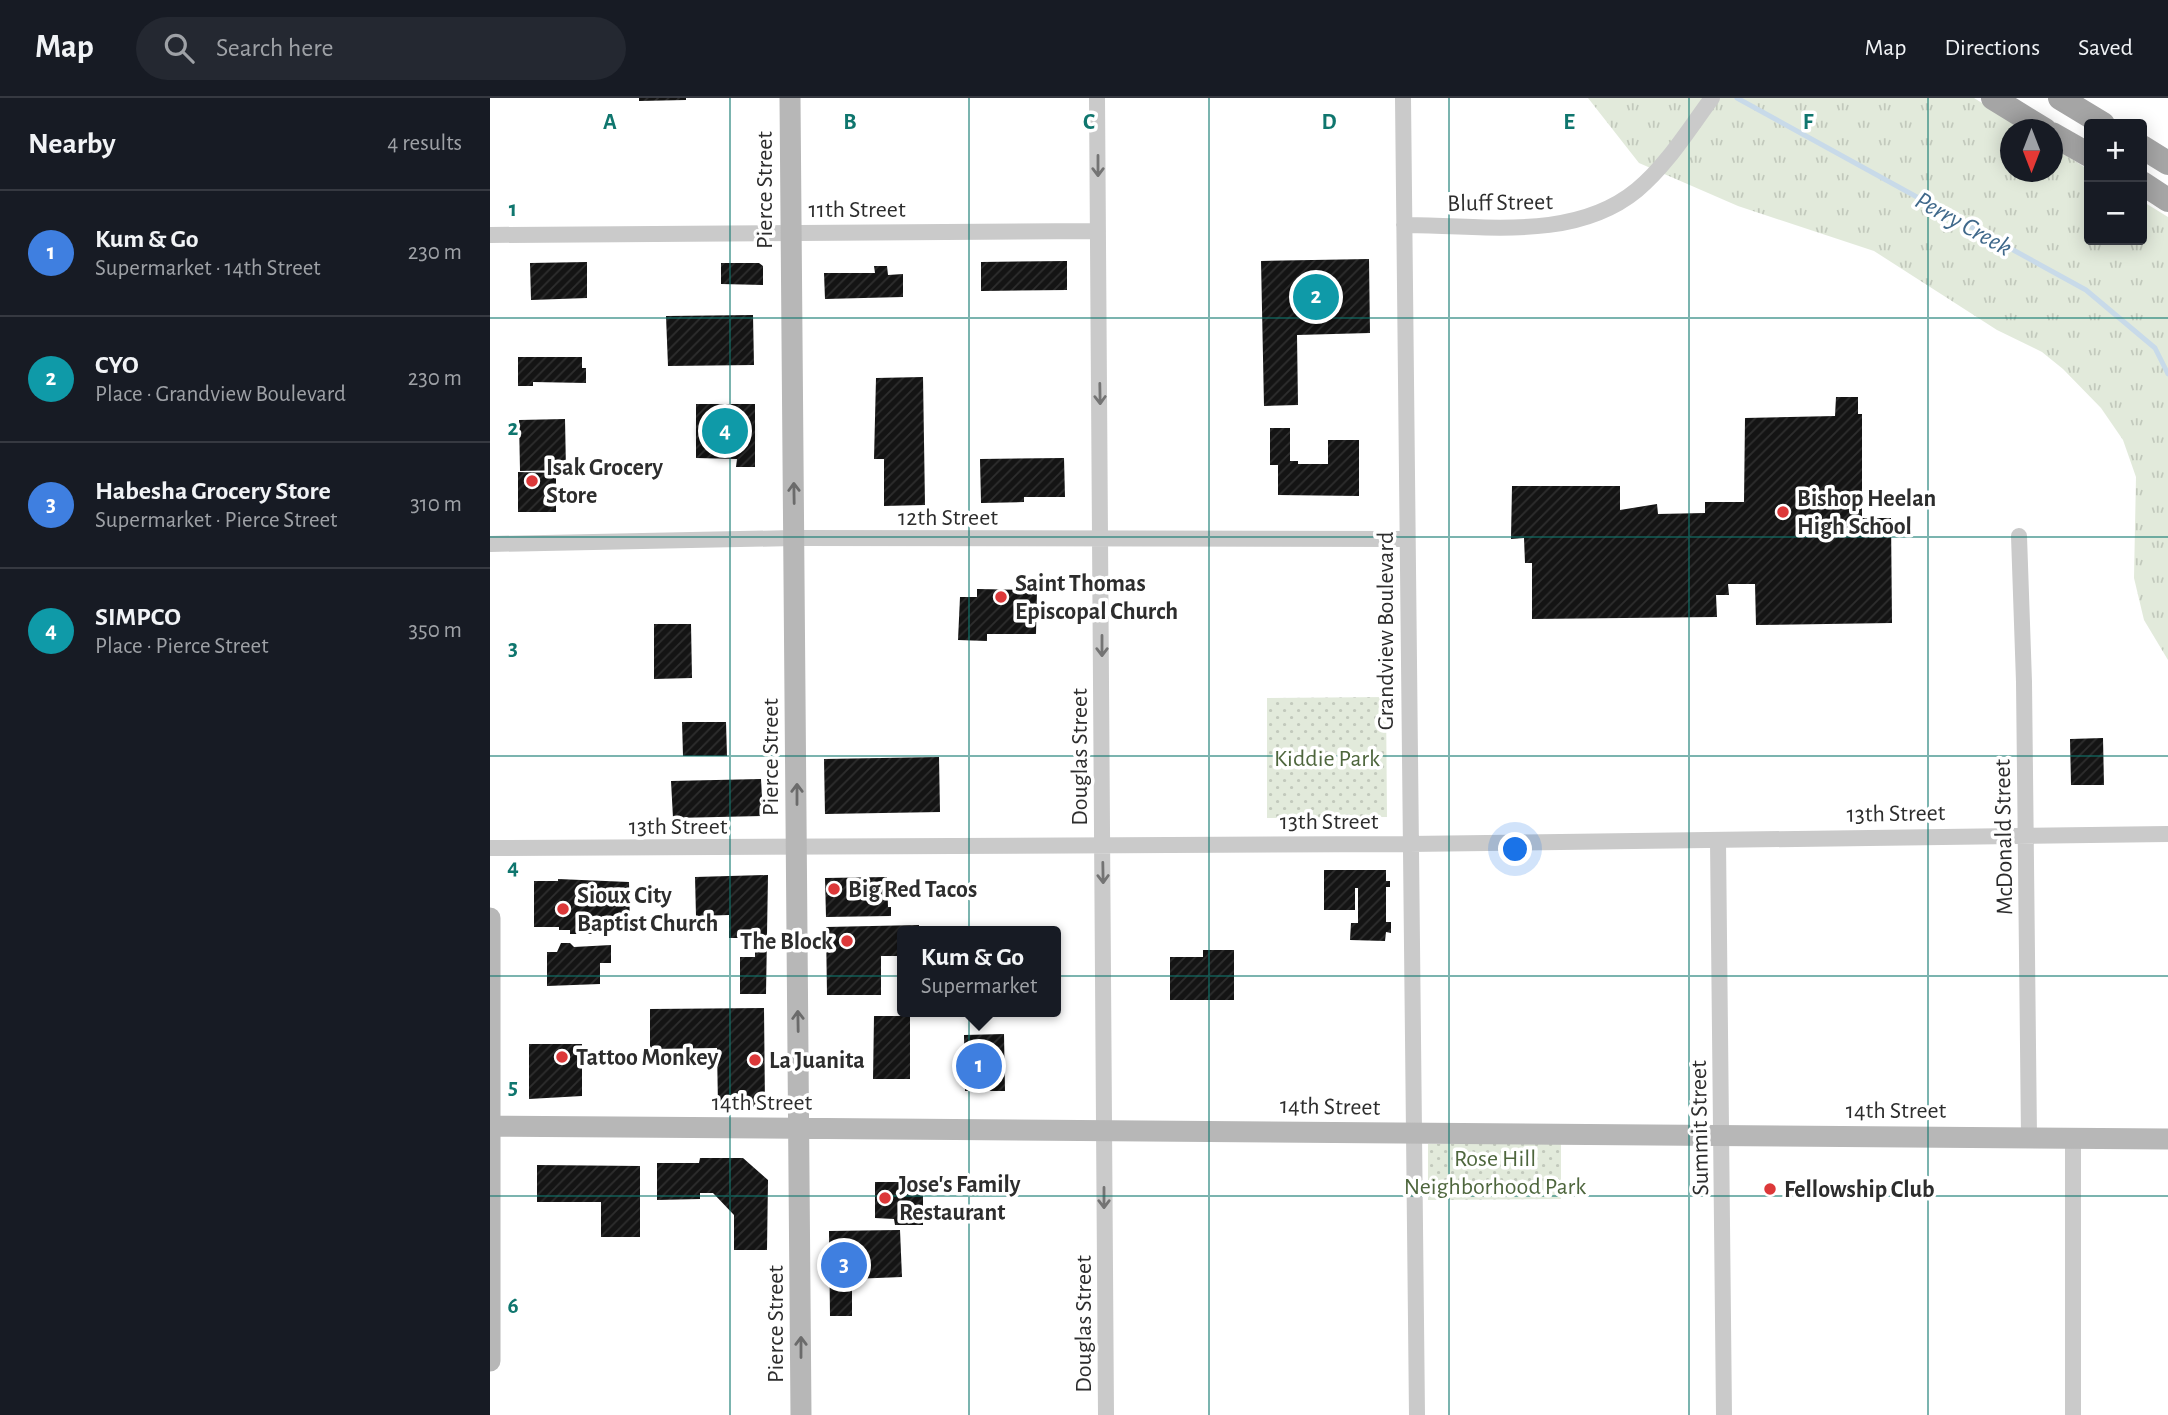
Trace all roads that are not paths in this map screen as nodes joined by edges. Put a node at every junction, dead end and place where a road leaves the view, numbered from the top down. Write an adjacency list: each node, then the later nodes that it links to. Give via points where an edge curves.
1 (790, 98): 17 (main road, Pierce Street)
2 (1097, 98): 16 (street, Douglas Street, one-way to 16)
3 (1403, 98): 15 (street, Grandview Boulevard)
4 (1712, 98): 15 (street, Bluff Street, via 1639,189 1613,207 1567,224)
5 (1993, 98): 7 (main road)
6 (2060, 98): 8 (main road)
7 (2027, 119)
8 (2096, 119)
9 (2063, 140): 11 (main road)
10 (2147, 151): 12 (main road)
11 (2084, 152)
12 (2168, 163)
13 (2147, 186): 14 (main road)
14 (2168, 200)
15 (1404, 225): 21 (street, Grandview Boulevard)
16 (1098, 231): 17 (street, 11th Street); 22 (street, Douglas Street, one-way to 22)
17 (790, 232): 18 (street, 11th Street); 20 (main road, Pierce Street, one-way to 17)
18 (490, 235)
19 (2019, 536): 24 (street, McDonald Street)
20 (794, 538): 22 (street, 12th Street); 23 (street, 12th Street); 30 (main road, Pierce Street, one-way to 20)
21 (1407, 539): 22 (street, 12th Street); 28 (street, Grandview Boulevard)
22 (1102, 540): 27 (street, Douglas Street, one-way to 27)
23 (490, 544)
24 (2026, 834): 25 (street, 13th Street); 26 (street, 13th Street); 37 (street, McDonald Street)
25 (2168, 834)
26 (1718, 841): 28 (street, 13th Street); 36 (street, Summit Street)
27 (1102, 844): 28 (street, 13th Street); 30 (street, 13th Street); 34 (street, Douglas Street, one-way to 34)
28 (1409, 844): 35 (street, Grandview Boulevard)
29 (490, 848): 30 (street, 13th Street)
30 (797, 848): 33 (main road, Pierce Street, one-way to 30)
31 (490, 918): 32 (main road)
32 (491, 1126): 33 (main road, 14th Street); 40 (main road)
33 (799, 1128): 34 (main road, 14th Street); 41 (main road, Pierce Street, one-way to 33)
34 (1104, 1130): 35 (main road, 14th Street); 42 (street, Douglas Street, one-way to 42)
35 (1414, 1134): 36 (main road, 14th Street); 43 (street, Grandview Boulevard)
36 (1723, 1136): 37 (main road, 14th Street); 44 (street, Summit Street)
37 (2029, 1137): 38 (main road, 14th Street)
38 (2073, 1138): 39 (main road, 14th Street); 45 (street)
39 (2168, 1139)
40 (490, 1361)
41 (802, 1415)
42 (1106, 1415)
43 (1417, 1415)
44 (1724, 1415)
45 (2073, 1415)

